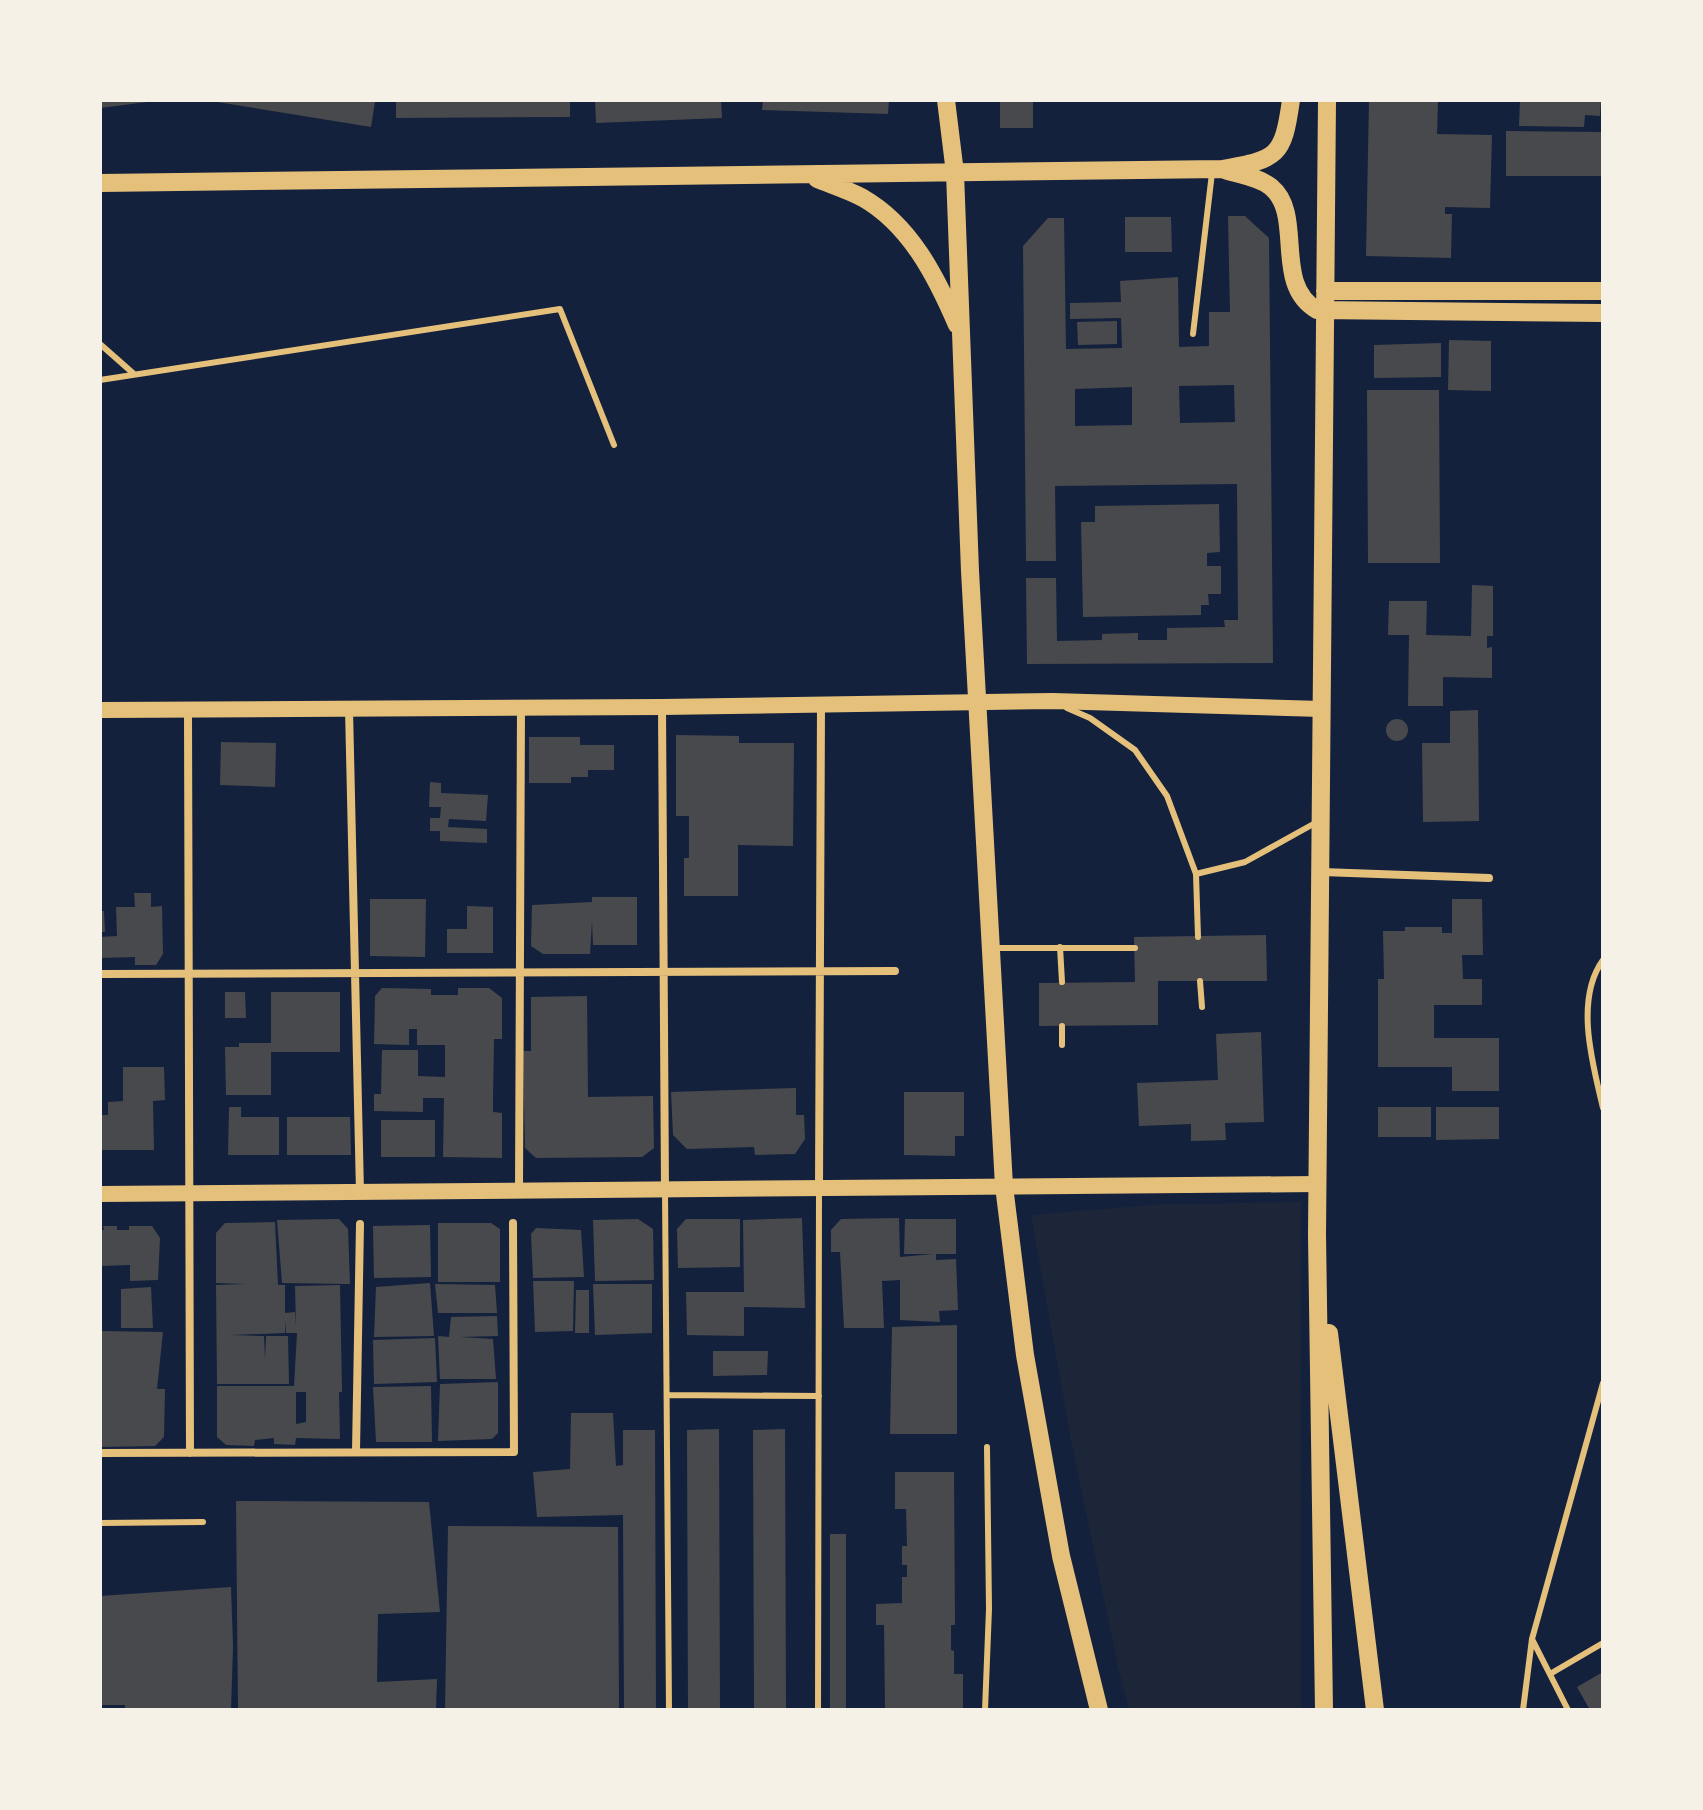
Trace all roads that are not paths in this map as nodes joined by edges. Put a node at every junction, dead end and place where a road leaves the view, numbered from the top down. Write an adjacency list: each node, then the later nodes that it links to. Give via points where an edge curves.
1 (946, 100): 5 (main road)
2 (1291, 100): 4 (main road, via 1287,133 1279,147 1261,161)
3 (1327, 100): 8 (main road)
4 (1217, 170): 5 (main road); 10 (main road, via 1265,183 1280,197 1298,290 1310,306); 13 (lane)
5 (955, 173): 6 (main road); 12 (main road)
6 (807, 175): 7 (main road); 12 (main road, via 861,197 903,230)
7 (100, 183)
8 (1325, 291): 9 (main road); 10 (main road)
9 (1603, 291)
10 (1325, 312): 11 (main road); 25 (main road)
11 (1603, 313)
12 (961, 334): 19 (main road)
13 (1193, 334)
14 (100, 344): 15 (lane)
15 (134, 374): 16 (lane); 17 (lane, via 560,309)
16 (100, 380)
17 (614, 445)
18 (1053, 701): 19 (main road); 25 (main road); 29 (lane, via 1090,718 1135,750 1167,796)
19 (978, 702): 20 (main road); 33 (main road)
20 (821, 704): 23 (main road); 39 (street)
21 (349, 707): 22 (main road); 24 (main road); 41 (street)
22 (521, 707): 23 (main road); 37 (street)
23 (662, 707): 38 (street)
24 (188, 709): 26 (main road); 40 (street)
25 (1321, 709): 27 (main road)
26 (100, 710)
27 (1321, 820): 28 (main road); 29 (lane, via 1245,862)
28 (1321, 872): 30 (street); 49 (main road)
29 (1196, 874): 31 (lane)
30 (1489, 878)
31 (1198, 937)
32 (1060, 947): 33 (lane); 34 (lane); 44 (lane)
33 (989, 948): 50 (main road)
34 (1135, 948)
35 (1603, 960): 48 (lane, via 1588,1020)
36 (895, 971): 39 (street)
37 (519, 972): 38 (street); 41 (street); 53 (street)
38 (663, 972): 39 (street); 52 (street)
39 (820, 972): 51 (street)
40 (189, 973): 41 (street); 42 (street); 55 (street)
41 (356, 973): 54 (street)
42 (100, 974)
43 (1200, 981): 45 (lane)
44 (1062, 982)
45 (1202, 1007)
46 (1062, 1026): 47 (lane)
47 (1062, 1045)
48 (1603, 1108)
49 (1317, 1184): 50 (main road); 59 (main road)
50 (1004, 1186): 51 (main road); 75 (main road, via 1025,1355 1061,1556)
51 (819, 1188): 52 (main road); 62 (lane)
52 (665, 1189): 53 (main road); 61 (lane)
53 (519, 1190): 54 (main road)
54 (360, 1192): 55 (main road)
55 (190, 1193): 56 (main road); 66 (street)
56 (100, 1194)
57 (513, 1223): 64 (street, via 514,1451)
58 (360, 1224): 64 (street)
59 (1317, 1235): 76 (main road); 77 (main road)
60 (1603, 1383): 69 (lane)
61 (667, 1395): 62 (lane); 72 (lane)
62 (819, 1396): 73 (lane)
63 (987, 1447): 74 (lane)
64 (356, 1451): 66 (street)
65 (100, 1453): 66 (street)
66 (190, 1453)
67 (203, 1522): 68 (lane)
68 (100, 1523)
69 (1532, 1639): 71 (lane); 78 (lane)
70 (1603, 1643): 71 (lane)
71 (1550, 1674): 79 (lane)
72 (669, 1710)
73 (818, 1710)
74 (985, 1710)
75 (1099, 1710)
76 (1324, 1710)
77 (1375, 1710)
78 (1523, 1710)
79 (1568, 1710)

